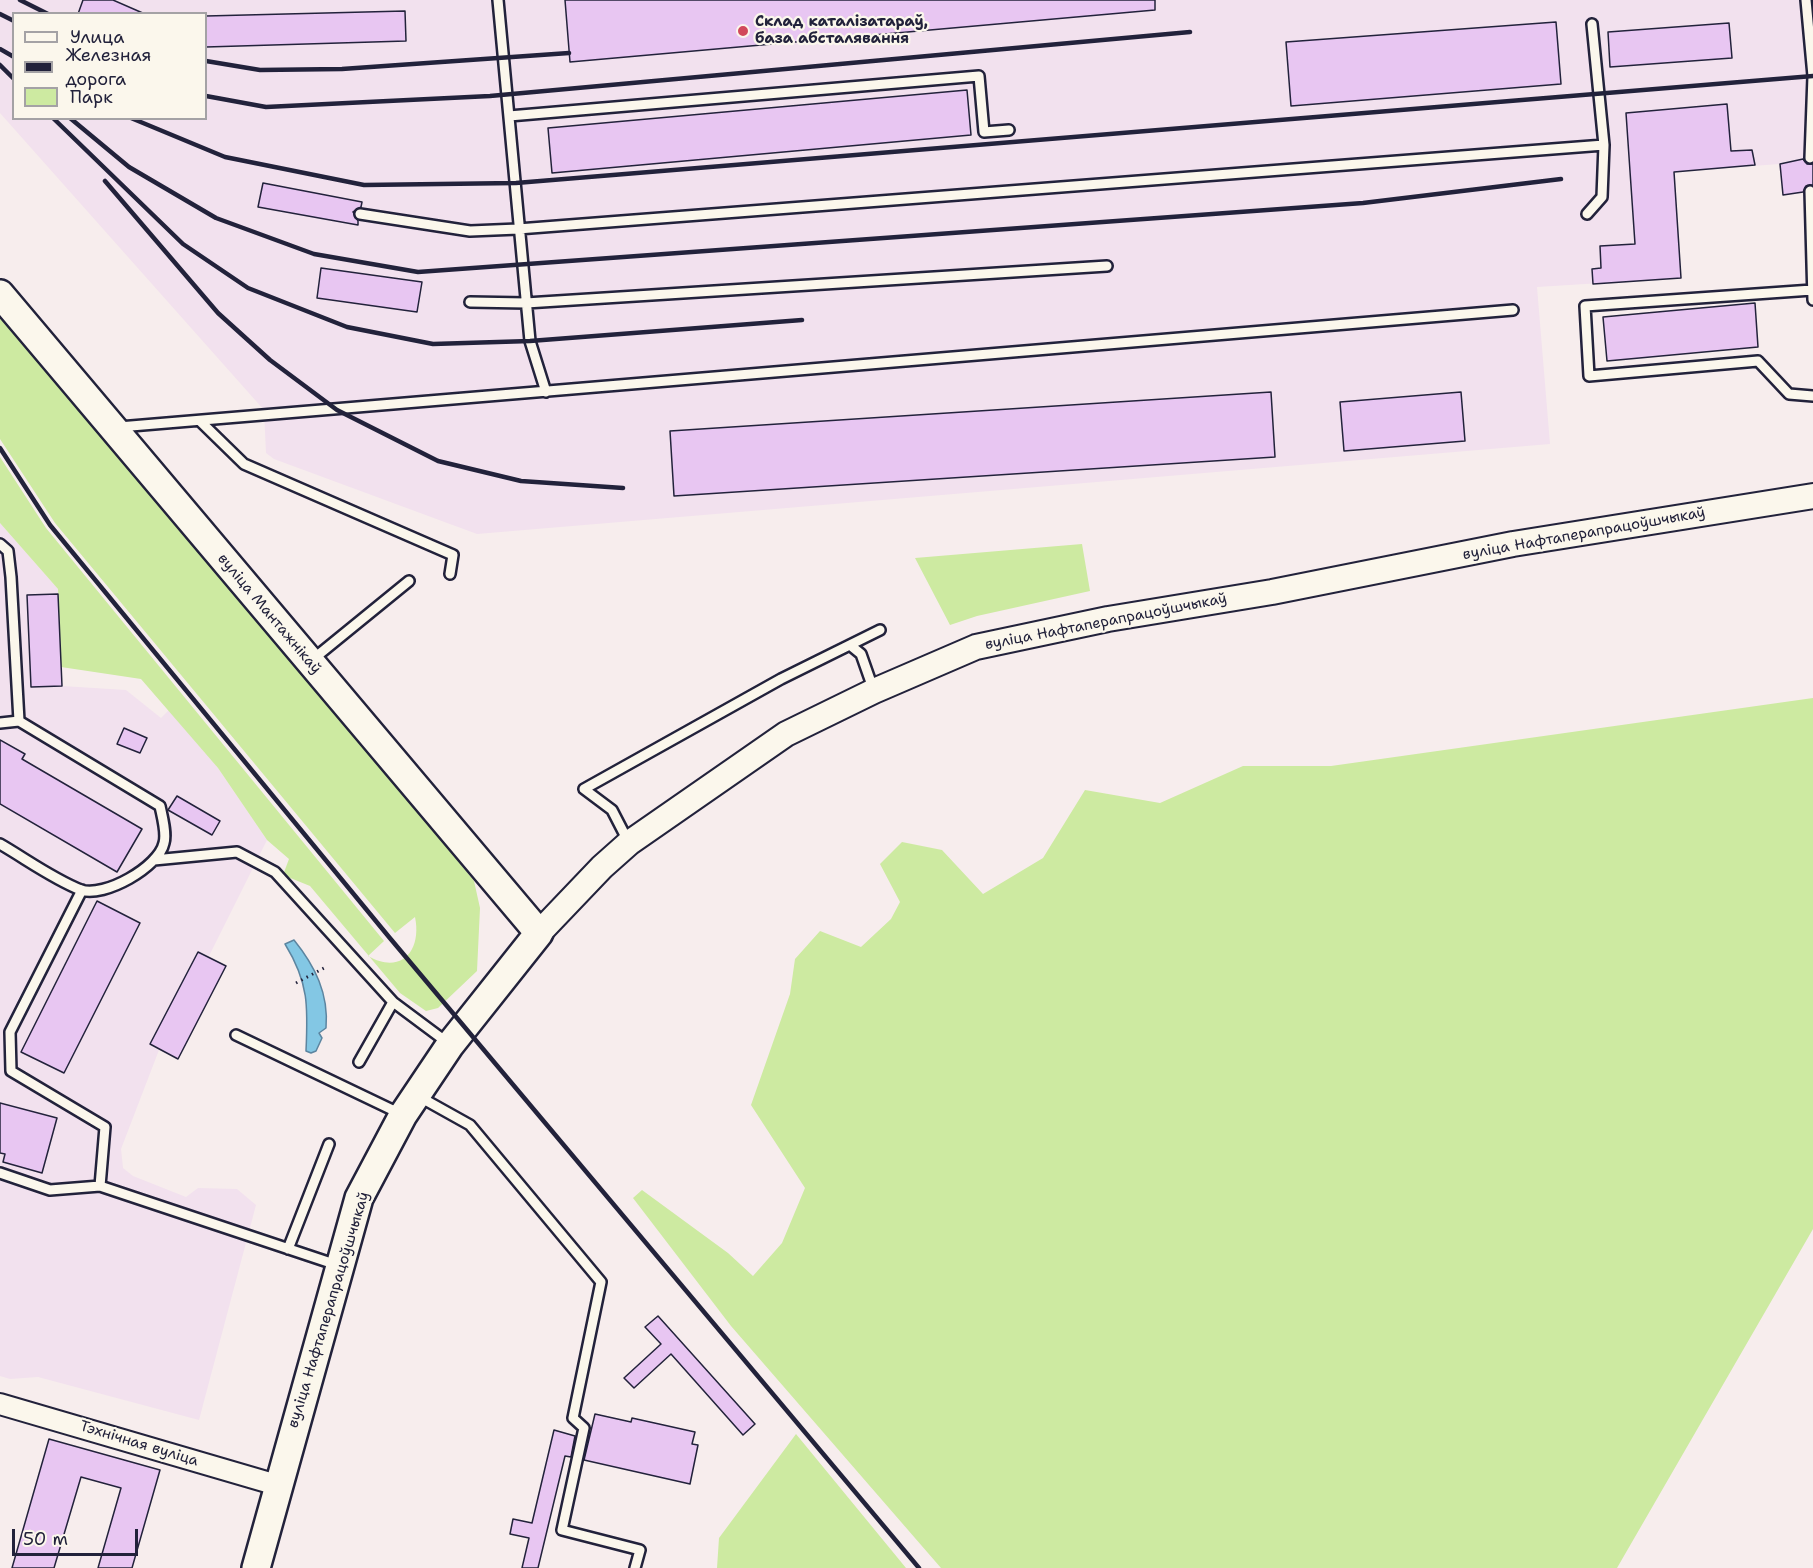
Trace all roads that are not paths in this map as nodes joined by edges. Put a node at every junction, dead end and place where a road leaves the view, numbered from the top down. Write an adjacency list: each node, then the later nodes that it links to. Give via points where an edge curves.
1 (498, 0): 4 (lane)
2 (1806, 0): 5 (lane, via 1813,76)
3 (1592, 24): 7 (lane)
4 (509, 116): 6 (lane, via 979,76 984,132); 12 (lane)
5 (1812, 128): 8 (lane)
6 (1009, 130)
7 (1604, 145): 11 (lane, via 1602,197); 12 (lane)
8 (1810, 158)
9 (1810, 191): 15 (lane)
10 (360, 214): 12 (lane, via 470,231)
11 (1587, 214)
12 (518, 229): 17 (lane)
13 (1107, 266): 17 (lane)
14 (0, 294): 22 (main road, вуліца Мантажнікаў)
15 (1812, 295): 20 (lane, via 1585,306 1589,376 1758,361 1789,394)
16 (470, 302): 17 (lane)
17 (526, 303): 19 (lane, via 530,341)
18 (1513, 310): 19 (lane)
19 (546, 392): 21 (lane)
20 (1813, 396)
21 (201, 422): 22 (lane); 25 (lane, via 244,464 453,555)
22 (111, 428): 29 (main road, вуліца Мантажнікаў)
23 (1813, 496): 30 (street, вуліца Нафтаперапрацоўшчыкаў, via 1514,544 1272,592 1108,619 976,647)
24 (0, 544): 31 (lane, via 8,551 11,578)
25 (450, 574)
26 (409, 581): 29 (lane)
27 (880, 630): 28 (lane)
28 (850, 645): 30 (lane, via 861,654); 33 (lane, via 742,700 584,789 612,810)
29 (310, 662): 37 (main road, вуліца Мантажнікаў)
30 (874, 691): 33 (street, вуліца Нафтаперапрацоўшчыкаў, via 786,734)
31 (19, 721): 32 (lane); 35 (lane, via 160,806 164,843)
32 (0, 723)
33 (629, 843): 37 (street, вуліца Нафтаперапрацоўшчыкаў)
34 (0, 844): 36 (lane)
35 (154, 860): 36 (lane, via 125,882 98,892); 38 (lane, via 237,852 275,872)
36 (82, 890): 40 (lane)
37 (539, 933): 42 (main road, вуліца Нафтаперапрацоўшчыкаў)
38 (393, 1002): 42 (lane); 43 (lane)
39 (0, 1028): 40 (lane)
40 (10, 1032): 47 (lane, via 11,1071 105,1127)
41 (236, 1035): 44 (lane)
42 (450, 1045): 44 (main road, вуліца Нафтаперапрацоўшчыкаў)
43 (359, 1062)
44 (409, 1105): 49 (main road, вуліца Нафтаперапрацоўшчыкаў, via 359,1198); 53 (lane, via 470,1125 601,1282 573,1418 584,1428 562,1530 640,1550)
45 (329, 1144): 48 (lane)
46 (0, 1173): 47 (lane, via 50,1190)
47 (100, 1186): 48 (lane)
48 (288, 1249): 49 (lane)
49 (340, 1266): 51 (main road, вуліца Нафтаперапрацоўшчыкаў)
50 (0, 1404): 51 (street, Тэхнічная вуліца)
51 (277, 1485): 52 (main road, вуліца Нафтаперапрацоўшчыкаў)
52 (256, 1568)
53 (634, 1568)

